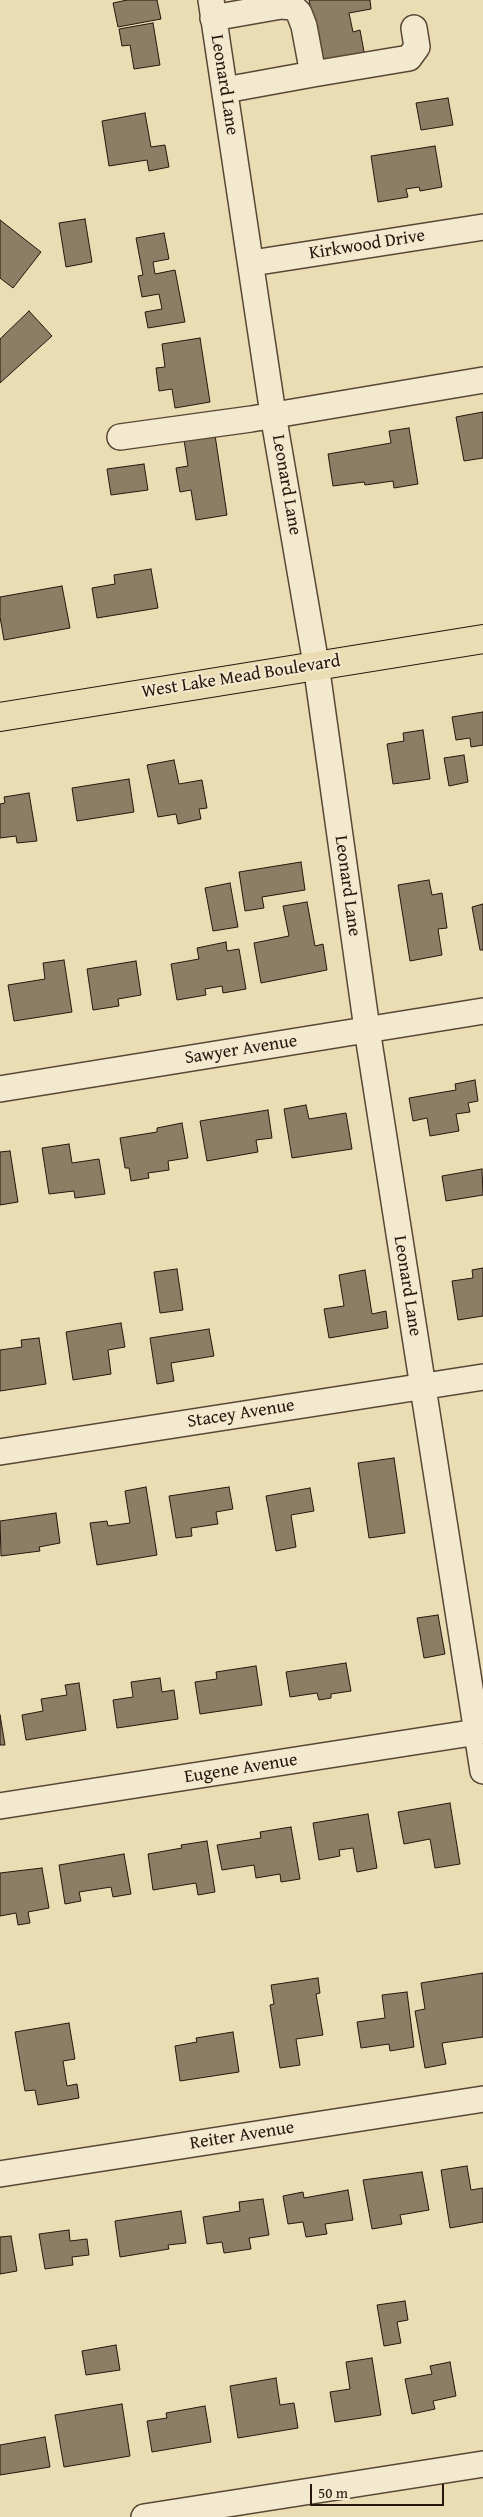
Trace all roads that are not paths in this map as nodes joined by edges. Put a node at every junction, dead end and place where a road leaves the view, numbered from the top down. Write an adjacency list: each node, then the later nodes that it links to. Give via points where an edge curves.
1 (212, 9): 3 (street, via 293,7 299,12 304,26); 4 (street, Leonard Lane)
2 (414, 28): 3 (street, via 417,46 409,58)
3 (313, 74): 4 (street)
4 (224, 90): 6 (street, Leonard Lane)
5 (483, 227): 6 (street, Kirkwood Drive)
6 (252, 262): 8 (street, Leonard Lane)
7 (483, 380): 8 (street)
8 (274, 414): 9 (street); 11 (street, Leonard Lane)
9 (120, 437)
10 (483, 639): 11 (main road, West Lake Mead Boulevard)
11 (316, 664): 12 (main road, West Lake Mead Boulevard); 14 (street, Leonard Lane)
12 (0, 716)
13 (483, 1011): 14 (street, Sawyer Avenue)
14 (367, 1029): 15 (street, Sawyer Avenue); 17 (street, Leonard Lane)
15 (0, 1089)
16 (483, 1377): 17 (street, Stacey Avenue)
17 (423, 1386): 18 (street, Stacey Avenue); 19 (street, Leonard Lane)
18 (0, 1452)
19 (480, 1732): 20 (street, Leonard Lane); 21 (street, Eugene Avenue)
20 (483, 1771)
21 (0, 1806)
22 (483, 2099): 23 (street, Reiter Avenue)
23 (0, 2174)
24 (483, 2464): 25 (street)
25 (144, 2517)

